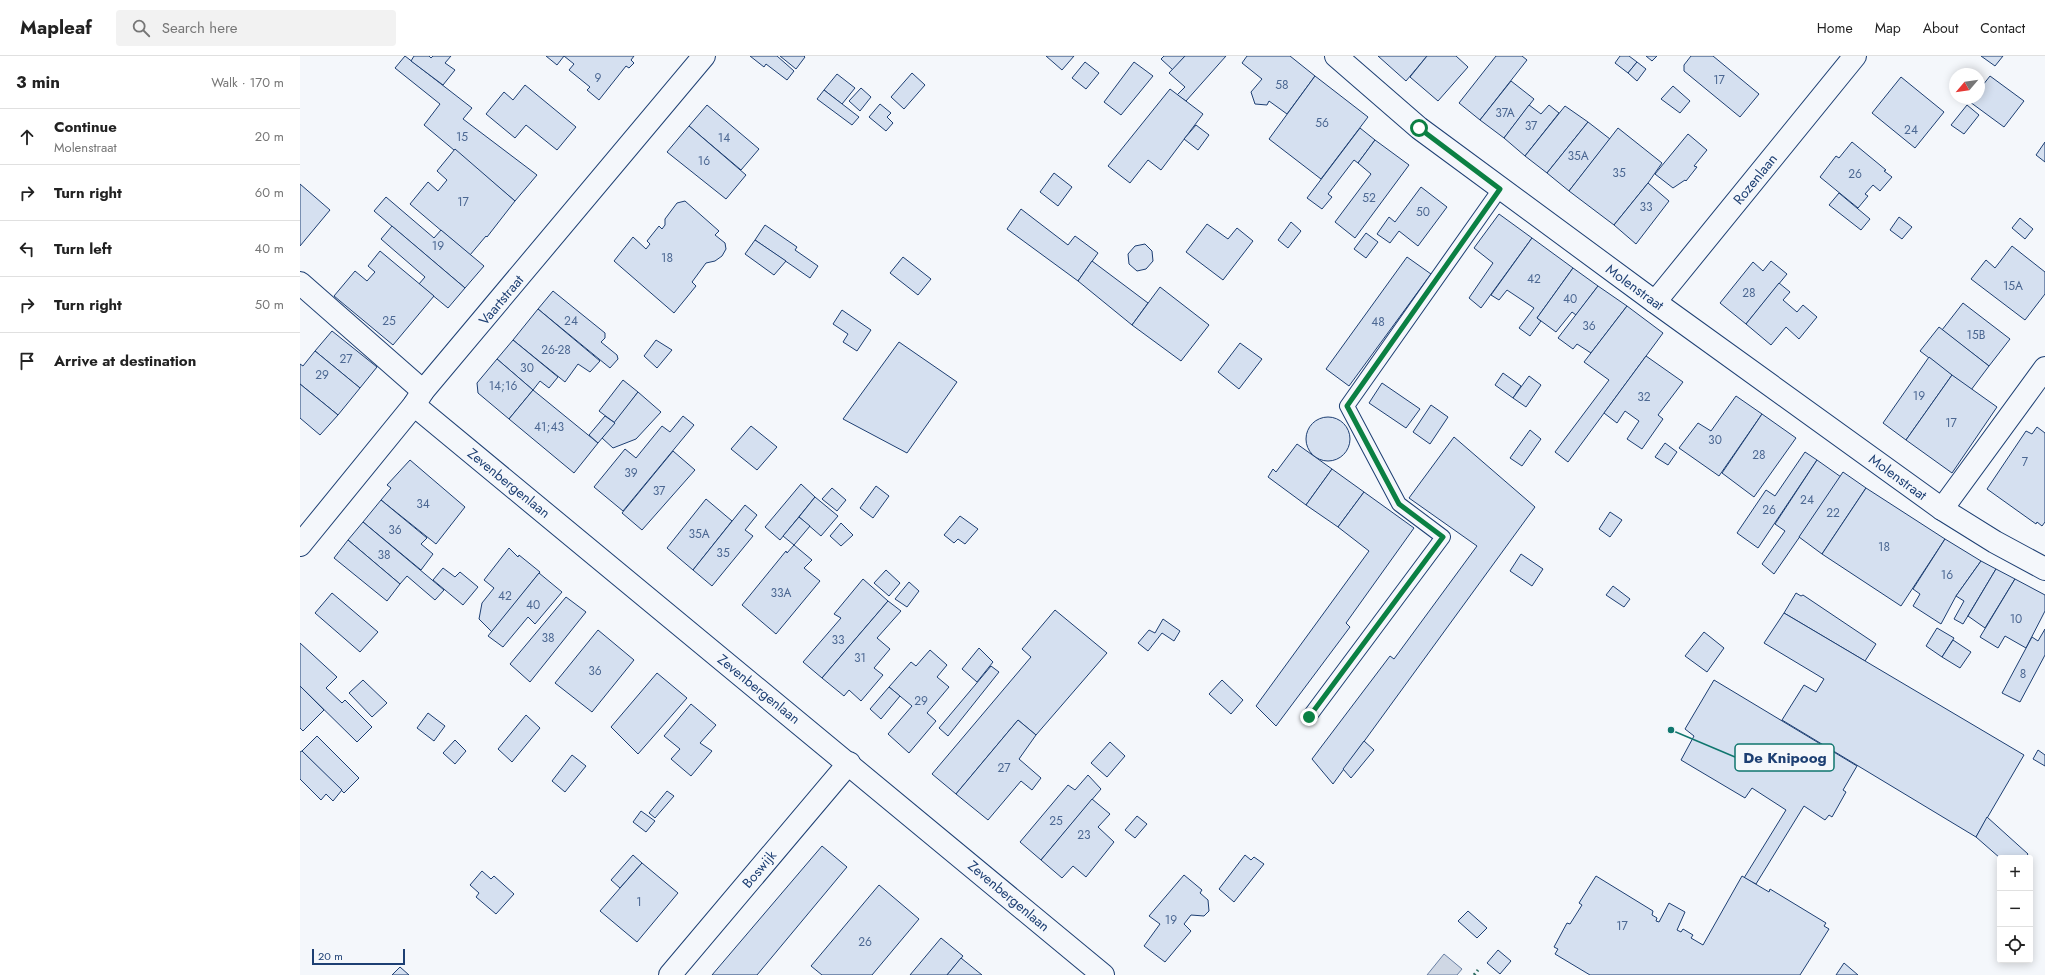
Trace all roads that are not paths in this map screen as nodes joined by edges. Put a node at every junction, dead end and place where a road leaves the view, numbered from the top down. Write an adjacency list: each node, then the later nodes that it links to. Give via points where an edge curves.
1 (704, 56): 8 (street, Vaartstraat)
2 (1336, 56): 4 (street, Molenstraat, via 1419,128)
3 (1855, 56): 6 (street, Rozenlaan)
4 (1500, 189): 6 (street, Molenstraat); 12 (lane, via 1347,406 1399,504 1443,537)
5 (300, 283): 8 (street, Zevenbergenlaan)
6 (1655, 302): 9 (street, Molenstraat)
7 (2045, 368): 9 (street, Molenstraat)
8 (419, 398): 10 (street, Vaartstraat); 13 (street, Zevenbergenlaan)
9 (1942, 509): 11 (street, Molenstraat)
10 (300, 545)
11 (2045, 569)
12 (1309, 717)
13 (849, 763): 14 (street, Boswijk); 15 (street, Zevenbergenlaan)
14 (670, 975)
15 (1103, 975)

